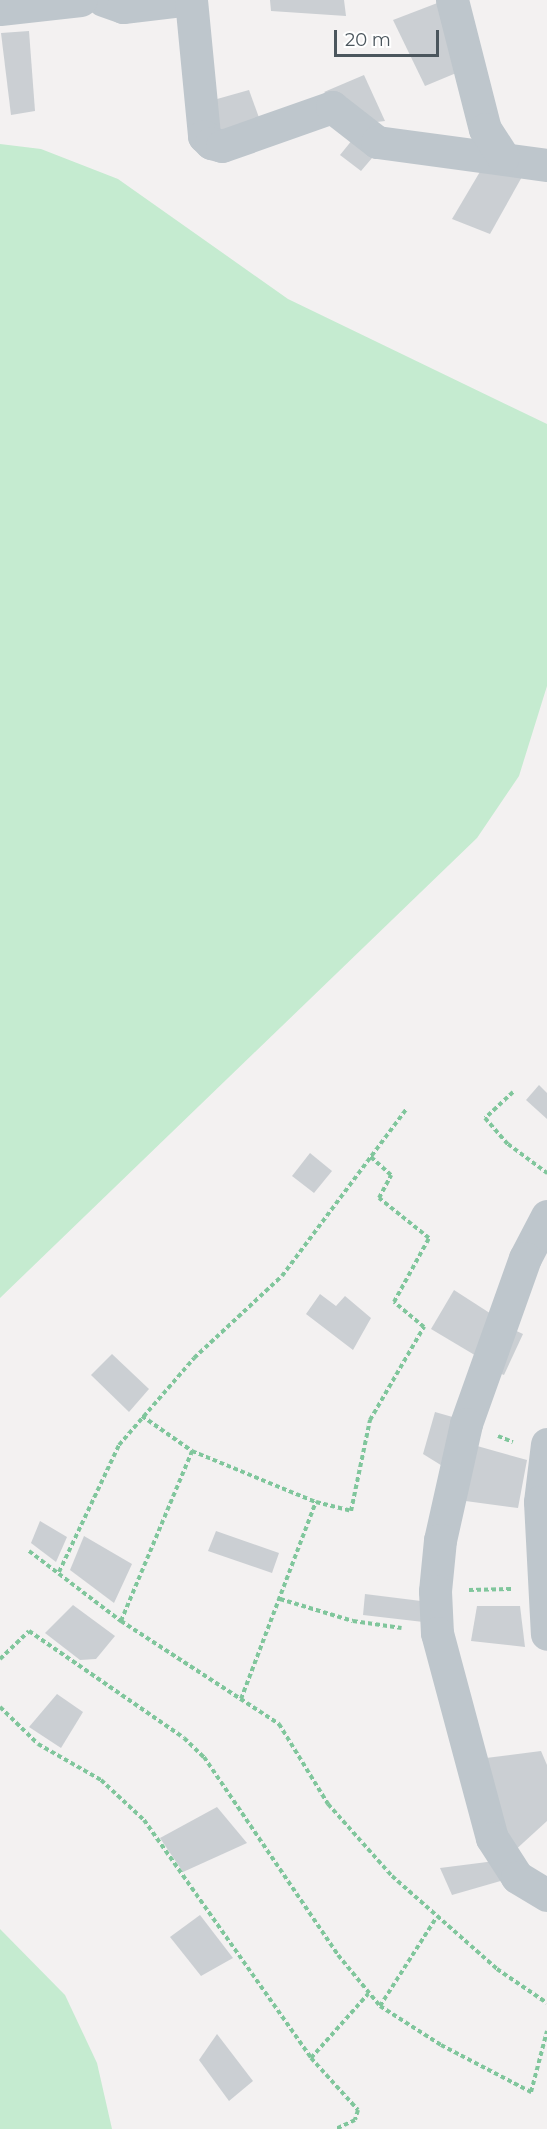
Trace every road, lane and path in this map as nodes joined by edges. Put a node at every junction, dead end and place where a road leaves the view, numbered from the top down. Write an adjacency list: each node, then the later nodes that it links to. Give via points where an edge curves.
1 (81, 0): 6 (street)
2 (103, 0): 3 (street, via 123,7)
3 (182, 0)
4 (191, 0): 7 (street, via 204,136 211,143 222,146 332,107 377,142)
5 (452, 0): 7 (street, via 485,129)
6 (0, 9)
7 (502, 157): 8 (street)
8 (547, 165)
9 (513, 1092): 12 (path, via 486,1118 508,1144)
10 (406, 1108): 11 (path)
11 (369, 1155): 14 (path, via 282,1276 194,1358); 18 (path, via 391,1175 378,1198 429,1238 394,1302 424,1327 370,1420 351,1511)
12 (547, 1173)
13 (547, 1216): 15 (street, via 525,1258)
14 (141, 1416): 17 (path); 20 (path, via 120,1445)
15 (466, 1424): 16 (path); 22 (street, via 440,1540)
16 (546, 1449): 21 (street, via 540,1502)
17 (192, 1451): 18 (path); 24 (path)
18 (316, 1502): 23 (path)
19 (29, 1551): 20 (path)
20 (59, 1572): 24 (path)
21 (544, 1575): 22 (path); 26 (street)
22 (435, 1591): 25 (street)
23 (280, 1599): 25 (path, via 353,1621); 28 (path)
24 (121, 1621): 28 (path)
25 (437, 1633): 30 (street, via 492,1838 517,1877)
26 (547, 1634)
27 (0, 1659): 32 (path, via 29,1631 184,1738 204,1757)
28 (241, 1699): 31 (path, via 288,1734 341,1821)
29 (0, 1707): 36 (path, via 38,1744 101,1780 131,1806)
30 (547, 1894)
31 (436, 1917): 33 (path, via 497,1969); 34 (path)
32 (368, 1994): 34 (path); 36 (path)
33 (547, 2003)
34 (380, 2006): 35 (path, via 441,2045 531,2092)
35 (547, 2031)
36 (311, 2058): 37 (path, via 358,2110 355,2120)
37 (336, 2129)

